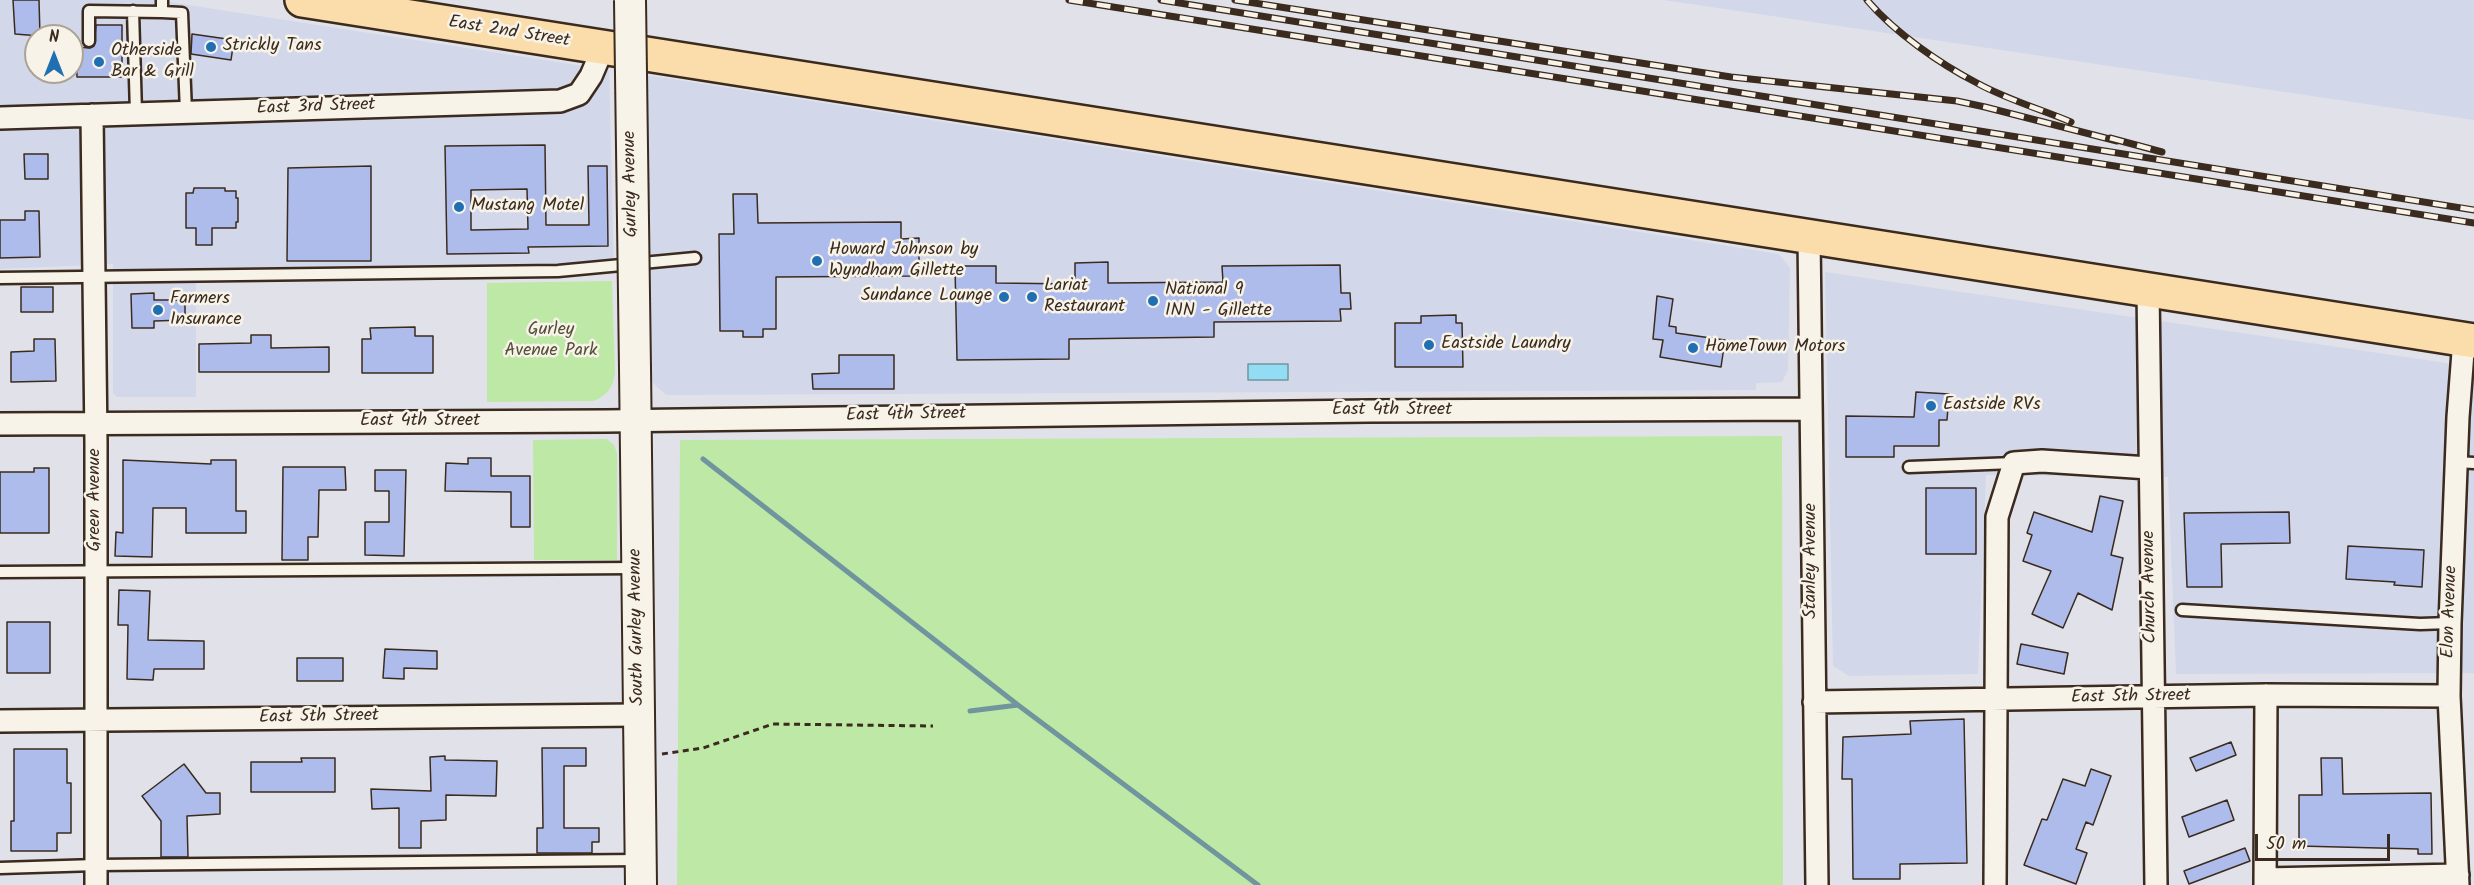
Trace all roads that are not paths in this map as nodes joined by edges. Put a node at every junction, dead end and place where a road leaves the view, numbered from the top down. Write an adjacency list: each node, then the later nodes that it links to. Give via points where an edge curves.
1 (302, 0): 6 (main road, East 2nd Street)
2 (630, 0): 17 (street, Gurley Avenue, bridge)
3 (162, 6): 4 (lane); 7 (lane, via 182,13)
4 (133, 11): 5 (lane, via 88,10); 8 (lane)
5 (89, 41)
6 (603, 48): 7 (street, East 3rd Street, via 579,94 560,100); 11 (main road, East 2nd Street)
7 (186, 112): 8 (street, East 3rd Street)
8 (136, 113): 9 (street, East 3rd Street)
9 (92, 115): 10 (street, East 3rd Street); 14 (street, Green Avenue)
10 (0, 118)
11 (1809, 237): 15 (main road, East 2nd Street); 18 (street, Stanley Avenue)
12 (695, 258): 14 (lane, via 558,271)
13 (0, 278): 14 (lane)
14 (94, 278): 20 (street, Green Avenue)
15 (2148, 290): 16 (main road, East 2nd Street); 25 (street, Church Avenue)
16 (2469, 340): 22 (street, Elon Avenue)
17 (635, 368): 19 (street, South Gurley Avenue)
18 (1811, 409): 19 (street, East 4th Street); 35 (street, Stanley Avenue)
19 (636, 420): 20 (street, East 4th Street); 26 (street, South Gurley Avenue)
20 (95, 423): 21 (street, East 4th Street); 28 (street, Green Avenue)
21 (0, 424)
22 (2465, 462): 30 (street, Elon Avenue)
23 (2014, 463): 24 (lane); 25 (street, via 2042,461); 34 (street, via 1997,517)
24 (1909, 466)
25 (2150, 468): 33 (street, Church Avenue)
26 (638, 568): 28 (lane); 36 (street, South Gurley Avenue)
27 (0, 572): 28 (lane)
28 (96, 573): 37 (street, Green Avenue)
29 (2182, 610): 30 (lane)
30 (2450, 623): 32 (street, Elon Avenue)
31 (2266, 695): 32 (street, East 5th Street); 33 (street, East 5th Street); 43 (street)
32 (2449, 696): 42 (street, Elon Avenue)
33 (2152, 698): 34 (street, East 5th Street); 46 (street, Church Avenue)
34 (1996, 699): 35 (street, East 5th Street); 45 (street)
35 (1814, 702): 44 (street, Stanley Avenue)
36 (639, 715): 37 (street, East 5th Street); 40 (street, South Gurley Avenue)
37 (96, 720): 38 (street, East 5th Street); 41 (street, Green Avenue)
38 (0, 721)
39 (0, 868): 41 (lane)
40 (641, 873): 41 (lane)
41 (96, 875)
42 (2458, 880): 43 (street)
43 (2265, 882)
44 (1817, 885)
45 (1995, 885)
46 (2156, 885)

